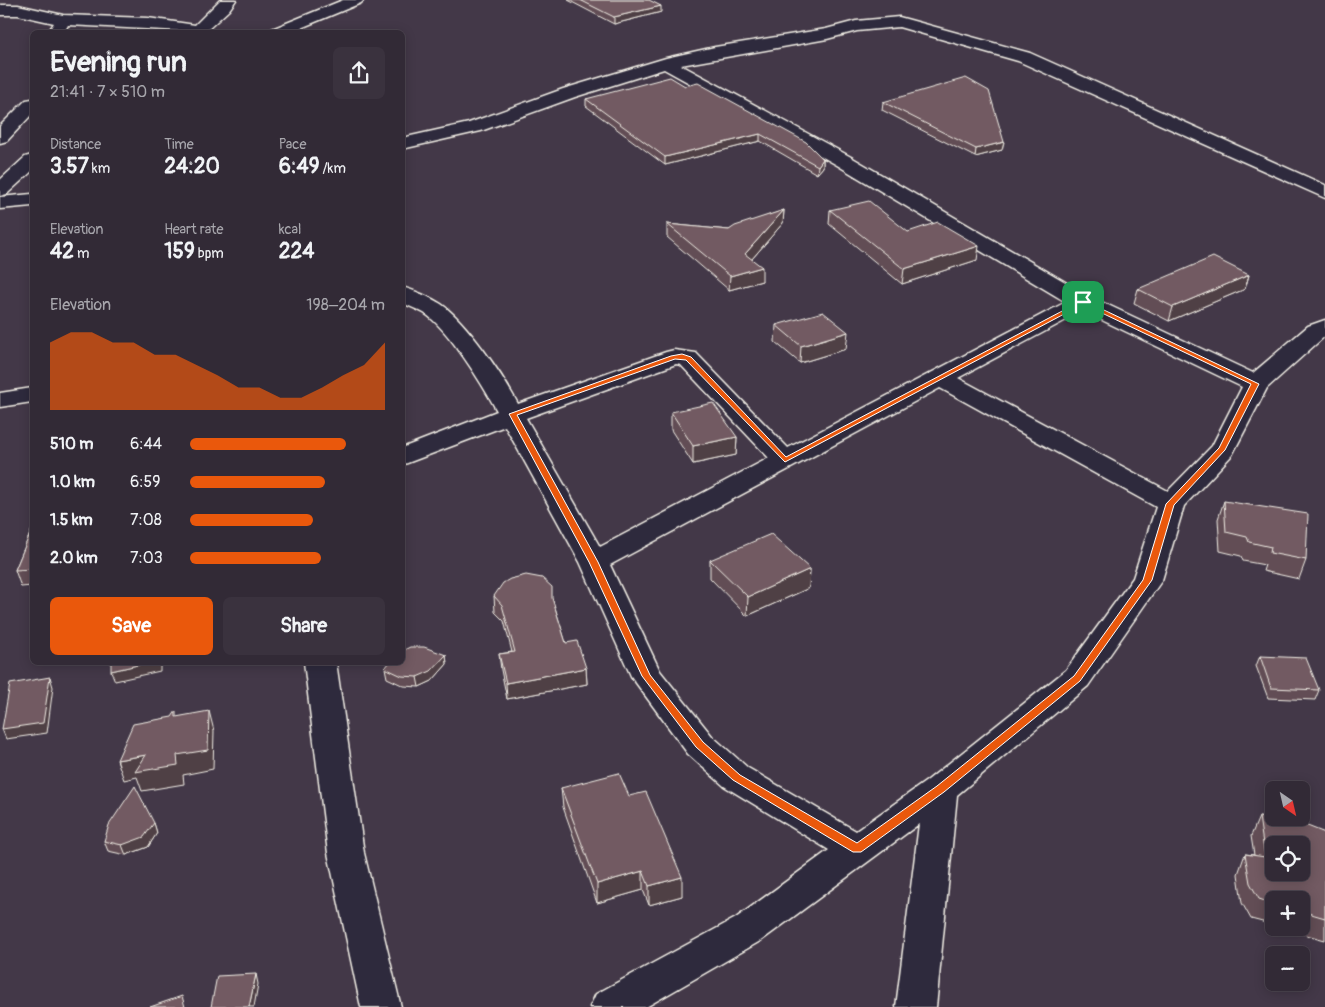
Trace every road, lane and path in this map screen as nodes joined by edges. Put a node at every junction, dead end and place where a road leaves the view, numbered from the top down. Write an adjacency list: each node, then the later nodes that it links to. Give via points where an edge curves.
1 (228, 0): 6 (street, via 224,8)
2 (356, 0): 7 (street)
3 (0, 10): 4 (street, via 18,10)
4 (60, 26): 5 (street, via 148,23)
5 (186, 30)
6 (199, 30)
7 (283, 30)
8 (666, 63): 11 (street, via 474,127); 15 (street, via 856,26 899,22 1024,57); 19 (street, via 844,162)
9 (30, 106): 10 (street)
10 (0, 136)
11 (405, 143)
12 (0, 165): 13 (street)
13 (26, 166): 14 (street)
14 (0, 190)
15 (1325, 192)
16 (30, 200): 17 (street)
17 (0, 203)
18 (405, 295): 20 (street)
19 (1083, 302): 23 (street); 24 (street)
20 (432, 308): 21 (street); 27 (street, via 443,317 491,377)
21 (405, 315)
22 (1325, 327): 24 (street, via 1316,331)
23 (938, 378): 29 (street); 30 (street)
24 (1256, 384): 30 (street, via 1222,449)
25 (30, 395): 26 (street)
26 (0, 400)
27 (513, 414): 28 (street); 29 (street, via 682,356 688,358); 31 (street)
28 (405, 456)
29 (785, 460): 31 (street)
30 (1170, 504): 33 (street, via 1147,580 1077,678)
31 (594, 562): 34 (street, via 646,676 700,745 736,777)
32 (320, 665): 35 (street, via 346,853)
33 (940, 789): 34 (street); 37 (street)
34 (857, 849): 36 (street, via 750,930)
35 (381, 1007)
36 (610, 1007)
37 (916, 1007)

